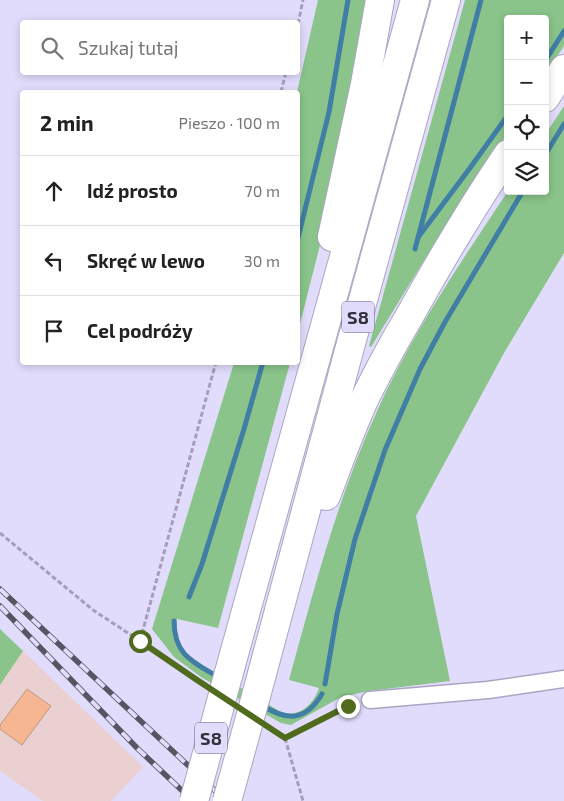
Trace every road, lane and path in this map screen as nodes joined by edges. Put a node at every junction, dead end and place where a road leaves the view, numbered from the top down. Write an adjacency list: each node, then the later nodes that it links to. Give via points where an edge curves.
1 (303, 0): 5 (path)
2 (380, 0): 12 (highway)
3 (415, 0): 12 (highway, S8)
4 (446, 0): 14 (highway, S8)
5 (299, 20)
6 (564, 69): 9 (highway)
7 (285, 75): 8 (path)
8 (282, 90)
9 (549, 92)
10 (504, 160): 14 (highway, via 436,267 367,394)
11 (215, 365): 15 (path)
12 (286, 464): 17 (highway, S8)
13 (0, 533): 15 (path, via 93,610)
14 (273, 634): 22 (highway, S8, bridge)
15 (140, 641): 17 (path)
16 (564, 679): 18 (street, via 488,690)
17 (216, 681): 21 (highway, S8, bridge)
18 (370, 700): 20 (path, via 348,706)
19 (269, 728): 20 (path)
20 (285, 738): 23 (path)
21 (194, 801)
22 (227, 801)
23 (303, 801)

